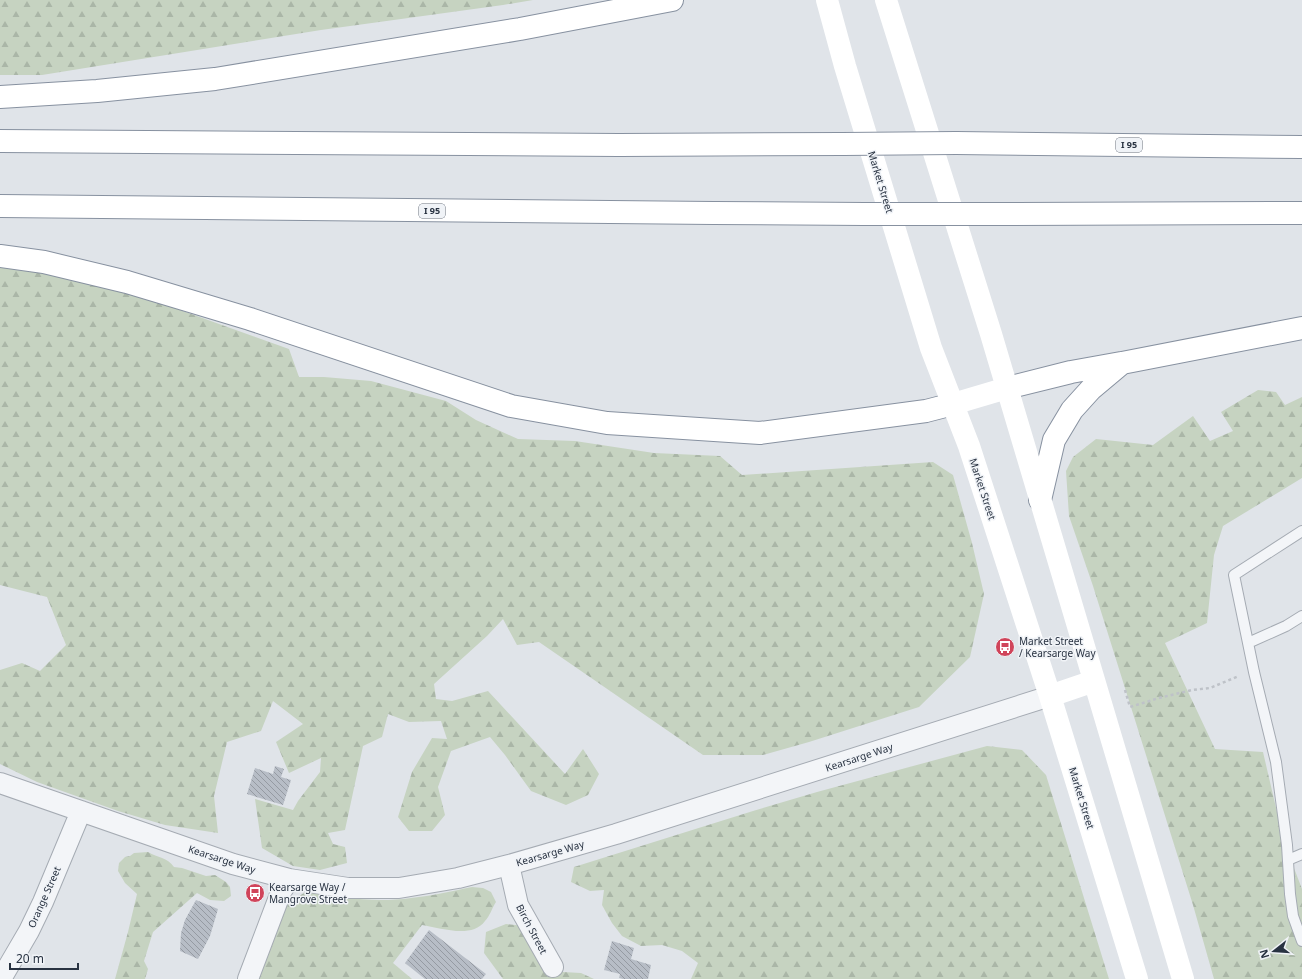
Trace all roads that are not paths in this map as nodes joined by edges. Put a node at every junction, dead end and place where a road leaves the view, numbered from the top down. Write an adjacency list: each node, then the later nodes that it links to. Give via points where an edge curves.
1 (672, 0): 4 (main road, via 520,28 215,78 97,91)
2 (826, 0): 13 (main road, Market Street, via 929,340)
3 (886, 0): 12 (main road)
4 (0, 97)
5 (0, 141): 6 (main road, I 95, bridge, via 611,145 956,143)
6 (1302, 147)
7 (0, 206): 8 (main road, I 95, bridge, via 865,214)
8 (1302, 213)
9 (0, 256): 13 (main road, via 44,262 127,282 250,319 511,406 607,423 760,433 926,411)
10 (1302, 328): 11 (main road)
11 (1122, 363): 12 (main road, via 1071,372); 14 (main road, via 1091,389 1072,410 1054,440)
12 (1007, 388): 13 (main road); 14 (main road)
13 (953, 404): 19 (main road, Market Street)
14 (1040, 500): 18 (main road)
15 (1302, 531): 17 (lane, via 1234,575)
16 (1302, 616): 17 (lane)
17 (1248, 643): 23 (lane, via 1276,762)
18 (1094, 681): 19 (main road, Kearsarge Way); 31 (main road)
19 (1050, 696): 24 (street, Kearsarge Way, via 623,832); 30 (main road, Market Street)
20 (0, 783): 21 (street, Kearsarge Way)
21 (81, 811): 25 (street, Kearsarge Way, via 233,864); 28 (street, Orange Street, via 43,902)
22 (1302, 854): 23 (lane)
23 (1288, 860): 26 (lane, via 1293,916)
24 (509, 865): 25 (street, Kearsarge Way, via 458,878 399,888 348,888); 27 (street, Birch Street, via 518,904)
25 (289, 879): 29 (street, via 281,892)
26 (1302, 941)
27 (553, 967)
28 (1, 979)
29 (248, 979)
30 (1136, 979)
31 (1183, 979)

